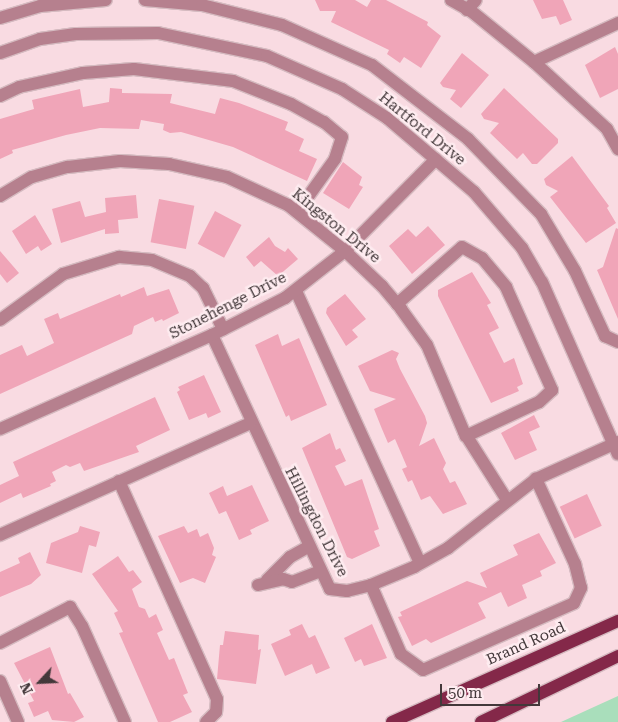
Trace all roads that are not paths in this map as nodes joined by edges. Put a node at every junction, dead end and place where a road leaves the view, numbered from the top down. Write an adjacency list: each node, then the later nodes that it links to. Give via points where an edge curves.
1 (106, 0): 6 (street, via 40,6)
2 (145, 0): 21 (street, via 202,5 282,26 372,65 468,139 541,214 575,271 605,336)
3 (450, 0): 5 (street)
4 (476, 0): 5 (street)
5 (467, 10): 9 (street)
6 (0, 18)
7 (618, 23): 9 (street)
8 (0, 53): 13 (street, Hartford Drive, via 40,39 76,34 158,33 267,56 342,89 387,118)
9 (534, 62): 11 (street)
10 (0, 96): 15 (street, via 19,87 83,73 134,69 233,81 292,104 324,122 342,137 336,159)
11 (614, 132): 12 (street)
12 (618, 148)
13 (436, 159): 16 (street, Stonehenge Drive); 25 (street, Hartford Drive, via 474,192 522,248 542,282)
14 (0, 196): 15 (street, Kingston Drive, via 41,174 68,167 120,161 168,164 227,177)
15 (297, 212): 16 (street, Kingston Drive)
16 (345, 251): 17 (street, Stonehenge Drive); 18 (street, Kingston Drive)
17 (296, 291): 20 (street, Stonehenge Drive); 31 (street)
18 (397, 304): 24 (street, Kingston Drive, via 427,345); 24 (street, via 462,247 482,258 506,287 552,390 539,402)
19 (0, 320): 20 (street, Hillingdon Drive, via 62,274 119,257 152,260 190,276 204,288)
20 (217, 332): 22 (street, Hillingdon Drive); 23 (street, Stonehenge Drive)
21 (618, 342)
22 (250, 423): 27 (street); 30 (street, Hillingdon Drive)
23 (0, 429)
24 (466, 436): 28 (street, Kingston Drive)
25 (617, 446): 26 (street, Hillingdon Drive)
26 (536, 479): 28 (street, Hillingdon Drive); 33 (street, via 575,564 581,588 574,603 423,670 401,654)
27 (119, 481): 29 (street); 41 (street, via 217,699 216,712)
28 (507, 500): 31 (street, Hillingdon Drive, via 448,548)
29 (0, 536)
30 (308, 547): 32 (street, Hillingdon Drive); 32 (street, via 290,557 276,574 258,585 283,579 292,582)
31 (420, 563): 33 (street, Hillingdon Drive)
32 (321, 571): 33 (street, Hillingdon Drive, via 330,589 347,591)
33 (371, 585)
34 (618, 621): 38 (main road, Brand Road)
35 (0, 643): 40 (street, via 70,607 82,626)
36 (618, 656): 42 (main road)
37 (0, 681): 39 (street)
38 (397, 721)
39 (18, 722)
40 (125, 722)
41 (206, 722)
42 (481, 722)

